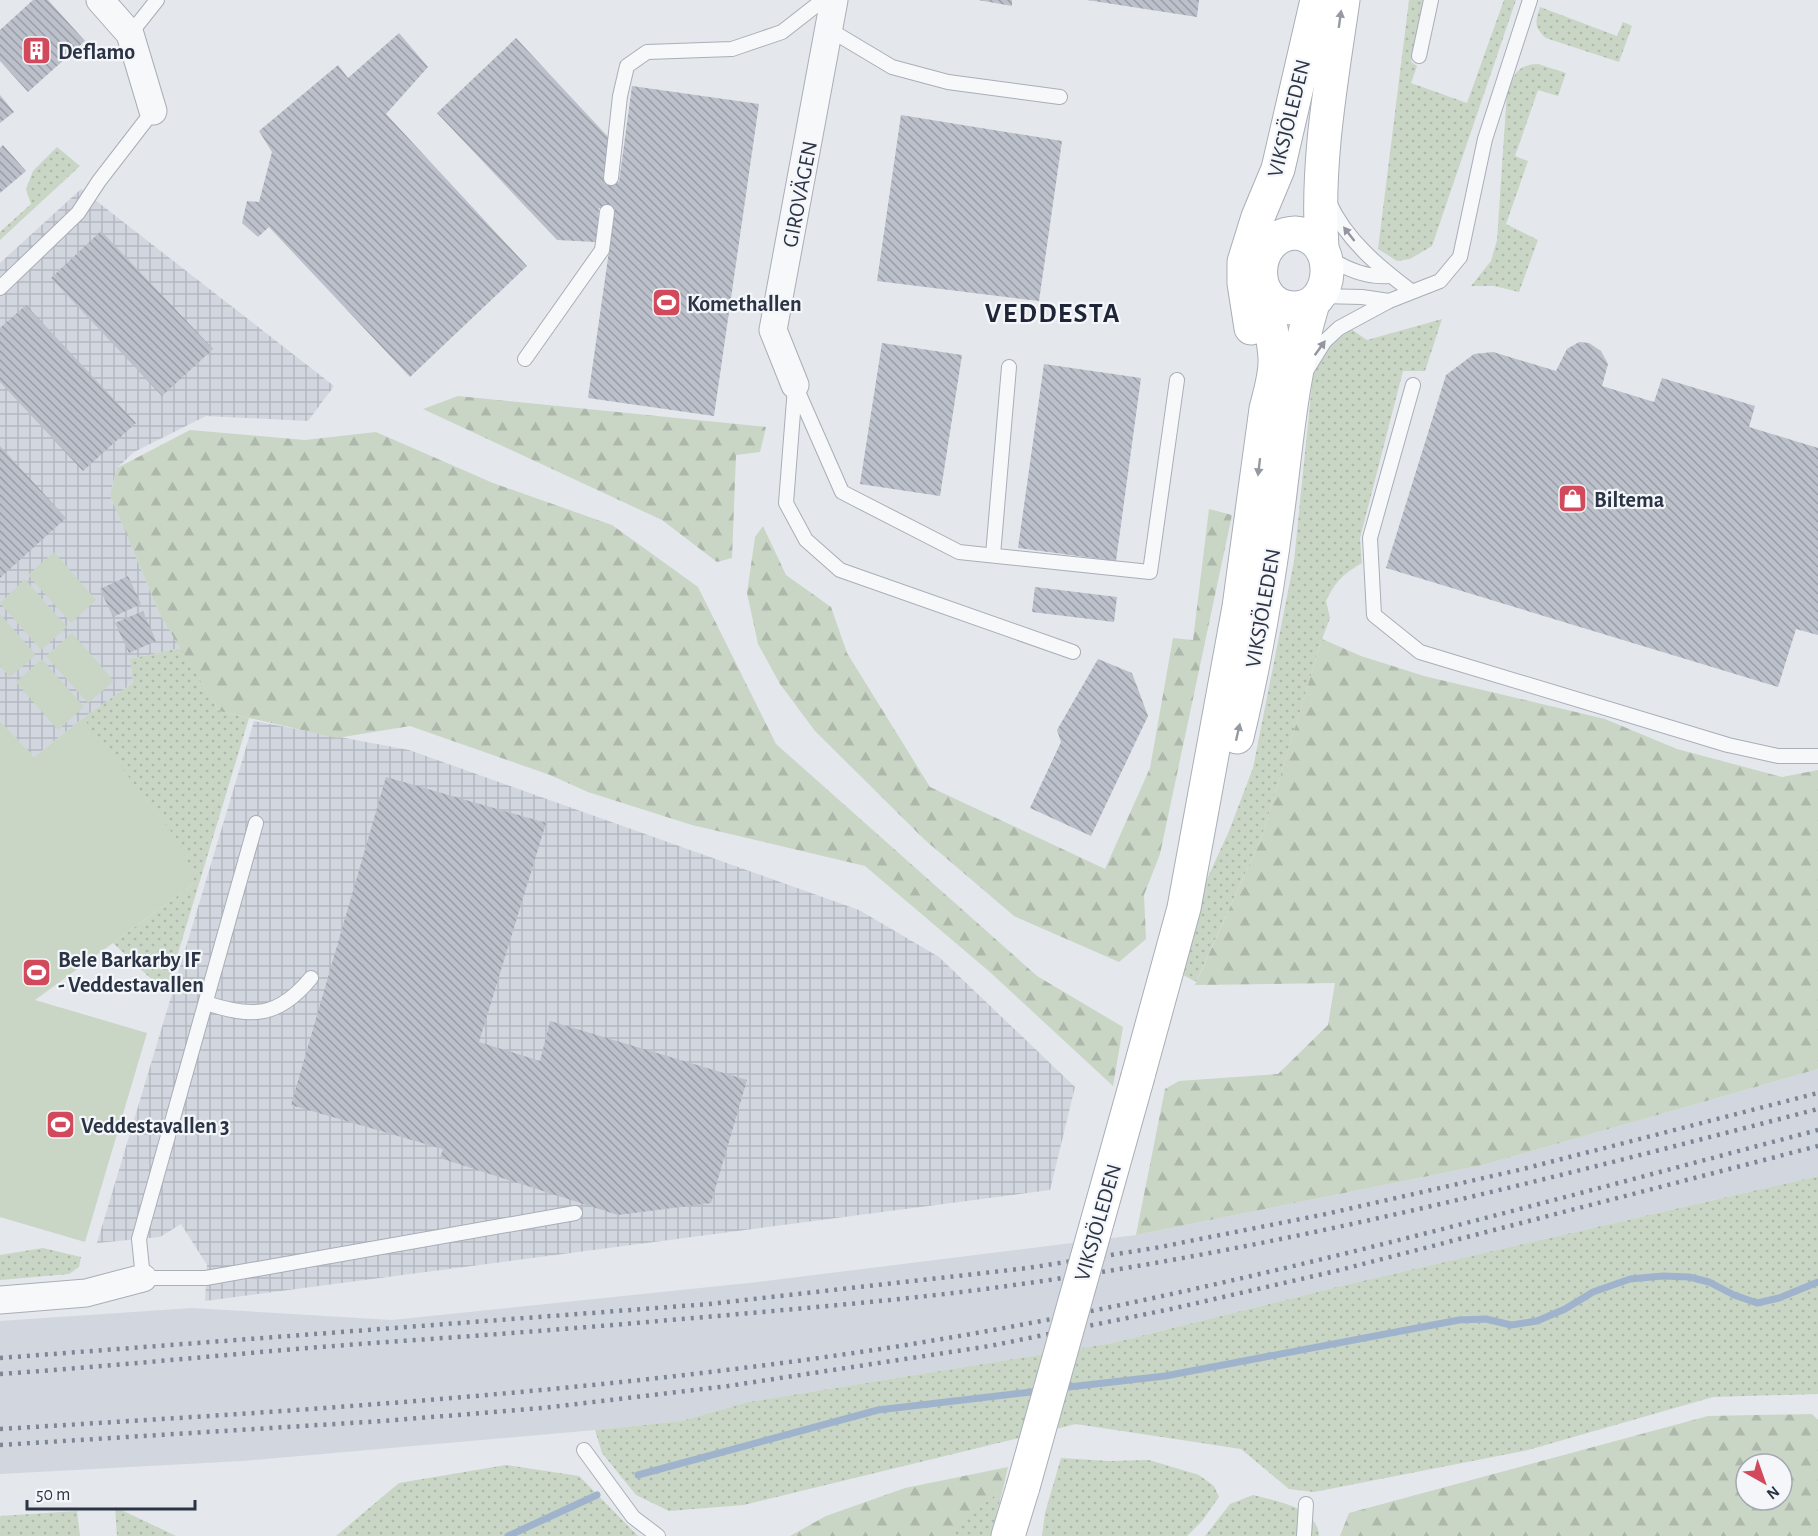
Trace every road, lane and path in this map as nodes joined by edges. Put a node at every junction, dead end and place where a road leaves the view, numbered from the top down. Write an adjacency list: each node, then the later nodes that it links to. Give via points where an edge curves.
1 (100, 0): 9 (street)
2 (157, 0): 9 (lane)
3 (823, 0): 13 (lane, via 782,32 732,49 647,52 627,66)
4 (834, 0): 8 (street, GIROVÄGEN)
5 (1431, 0): 10 (lane)
6 (1530, 0): 21 (lane, via 1485,139 1460,257 1440,281)
7 (1326, 1): 14 (main road, VIKSJÖLEDEN, one-way to 7); 16 (main road, VIKSJÖLEDEN, via 1299,172); 29 (main road, VIKSJÖLEDEN, via 1278,169 1244,262 1246,304)
8 (830, 30): 11 (lane, via 892,67 948,82); 27 (street, GIROVÄGEN, via 773,330)
9 (130, 34): 12 (street)
10 (1419, 56)
11 (1060, 97)
12 (153, 111): 19 (lane, via 78,213)
13 (611, 178)
14 (1320, 181): 17 (main road, VIKSJÖLEDEN); 18 (lane, one-way to 14, via 1347,232)
15 (607, 212): 24 (lane, via 602,250)
16 (1271, 244): 17 (main road, via 1284,234 1300,233 1315,240); 20 (main road, via 1260,270)
17 (1323, 251): 18 (lane, via 1364,275); 22 (main road, via 1326,276)
18 (1390, 276): 21 (lane)
19 (0, 288)
20 (1265, 291): 22 (main road, via 1278,304 1290,308 1302,308); 29 (main road, VIKSJÖLEDEN)
21 (1411, 291): 23 (lane)
22 (1316, 300): 23 (lane, via 1362,297); 29 (main road, VIKSJÖLEDEN)
23 (1389, 301): 29 (lane, one-way to 23, via 1324,342 1351,320)
24 (525, 358)
25 (1010, 367): 30 (lane)
26 (1177, 380): 30 (lane, via 1150,572)
27 (795, 385): 30 (lane, via 842,492 959,552); 31 (lane, via 786,503 806,540 840,570)
28 (1413, 385): 32 (lane, via 1370,538 1374,615 1420,652 1728,745 1778,756)
29 (1278, 404): 42 (main road, VIKSJÖLEDEN, bridge, via 1278,508 1267,588 1222,799 1184,908)
30 (993, 555)
31 (1073, 652)
32 (1818, 756)
33 (256, 823): 35 (lane)
34 (311, 978): 35 (lane, via 275,1008 251,1014)
35 (206, 1003): 37 (lane, via 139,1239)
36 (575, 1213): 37 (lane, via 206,1278)
37 (143, 1278): 38 (street, via 86,1293)
38 (0, 1300)
39 (584, 1450): 41 (lane, via 633,1517)
40 (1306, 1504): 43 (lane)
41 (658, 1536)
42 (1008, 1536)
43 (1304, 1536)

